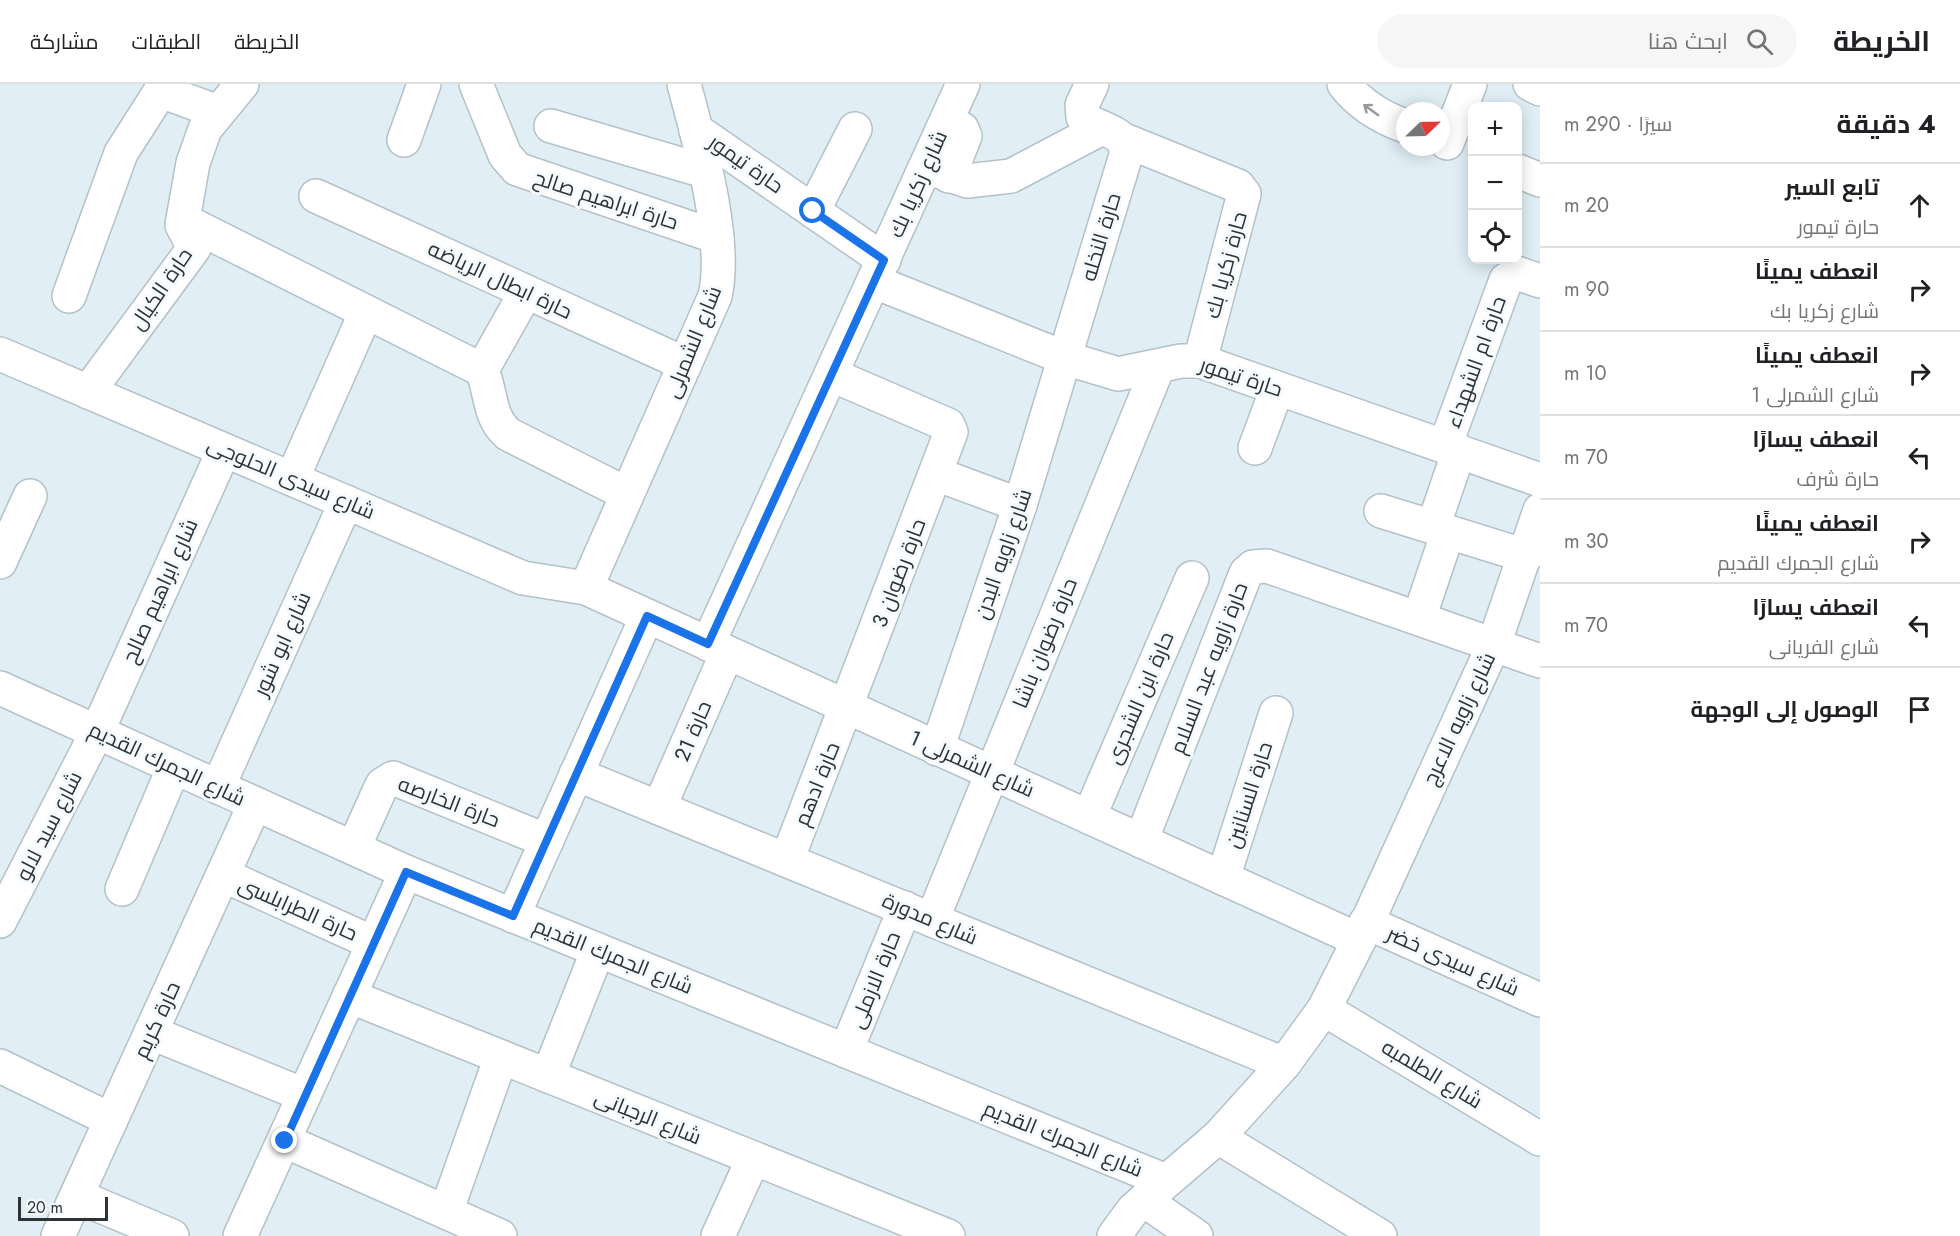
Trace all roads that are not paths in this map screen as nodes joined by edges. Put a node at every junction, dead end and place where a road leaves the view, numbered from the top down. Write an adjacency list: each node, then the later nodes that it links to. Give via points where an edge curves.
1 (242, 84): 12 (street, حارة الكيال)
2 (424, 84): 18 (street)
3 (476, 84): 27 (street, حارة ابراهيم صالح, via 505,155 517,169)
4 (684, 84): 16 (street, شارع الشمرلى)
5 (963, 84): 21 (street, شارع زكريا بك, via 947,121)
6 (1092, 84): 17 (street, via 1082,114)
7 (1344, 84): 13 (street, one-way to 7, via 1364,105)
8 (1470, 84): 19 (street)
9 (1530, 84): 11 (street)
10 (163, 87): 12 (street); 31 (street, via 121,153)
11 (1540, 88)
12 (218, 112): 26 (street, حارة الكيال, via 205,129 193,163)
13 (1396, 122)
14 (551, 126): 20 (street)
15 (855, 129): 25 (street)
16 (696, 130): 20 (street, شارع الشمرلى); 25 (street, حارة تيمور)
17 (1113, 134): 21 (street, via 1011,176 968,181); 34 (street, حارة النخله, via 1126,155); 35 (street, حارة زكريا بك, via 1238,186 1244,194)
18 (404, 140)
19 (1453, 145)
20 (704, 171): 27 (street, شارع الشمرلى)
21 (938, 172): 28 (street, شارع زكريا بك)
22 (1522, 173): 23 (street)
23 (1540, 180)
24 (316, 196): 30 (street, حارة ابطال الرياضه)
25 (813, 211): 28 (street, حارة تيمور)
26 (183, 220): 32 (street); 41 (street, حارة الكيال, via 184,231 194,248)
27 (717, 237): 36 (street, شارع الشمرلى, via 720,264 715,296)
28 (879, 271): 34 (street, حارة تيمور); 39 (street, شارع زكريا بك)
29 (1540, 281): 43 (street, حارة ام الشهداء, via 1517,273 1506,280)
30 (526, 292): 36 (street, حارة ابطال الرياضه); 38 (street)
31 (69, 296)
32 (366, 312): 38 (street); 46 (street)
33 (0, 354): 41 (street, شارع سيدى الحلوجى)
34 (1065, 358): 37 (street, حارة تيمور, via 1118,374); 51 (street, شارع زاويه البدن)
35 (1200, 361): 37 (street, حارة تيمور); 40 (street, حارة تيمور)
36 (685, 364): 48 (street, شارع الشمرلى)
37 (1158, 367): 70 (street, حارة رضوان باشا)
38 (482, 370): 48 (street, via 491,412 508,434)
39 (832, 375): 45 (street, حارة رضوان 3, via 948,425 950,437); 62 (street, شارع زكريا بك)
40 (1277, 389): 42 (street); 43 (street, حارة تيمور)
41 (88, 392): 44 (street, شارع سيدى الحلوجى)
42 (1255, 448)
43 (1452, 448): 47 (street, حارة تيمور); 54 (street)
44 (224, 450): 46 (street, شارع سيدى الحلوجى); 67 (street, شارع ابراهيم صالح)
45 (936, 474): 51 (street); 65 (street, حارة رضوان 3)
46 (292, 479): 50 (street, شارع سيدى الحلوجى)
47 (1540, 480)
48 (627, 494): 58 (street, شارع الشمرلى)
49 (30, 495): 56 (street)
50 (346, 502): 58 (street, شارع سيدى الحلوجى, via 523,578); 72 (street, شارع ابو شور)
51 (1020, 505): 68 (street, شارع زاويه البدن)
52 (1540, 510): 55 (street, شارع زاويه الاعرج)
53 (1382, 511): 54 (street)
54 (1441, 530): 55 (street); 60 (street)
55 (1527, 556): 61 (street, شارع زاويه الاعرج)
56 (0, 562)
57 (1192, 578): 75 (street, حارة ابن الشجرى)
58 (586, 588): 59 (street, شارع الشمرلى 1)
59 (647, 616): 62 (street, شارع الشمرلى 1); 71 (street)
60 (1419, 618): 61 (street, حارة زاويه عبد السلام); 77 (street, حارة زاويه عبد السلام, via 1267,566 1249,569)
61 (1494, 644): 63 (street, حارة زاويه عبد السلام); 87 (street, شارع زاويه الاعرج)
62 (717, 648): 65 (street, شارع الشمرلى 1); 74 (street, حارة 21)
63 (1540, 661)
64 (0, 688): 67 (street, شارع الجمرك القديم)
65 (847, 708): 68 (street, شارع الشمرلى 1); 79 (street, حارة ادهم)
66 (1276, 713): 82 (street, حارة السنانين)
67 (97, 732): 69 (street, شارع الجمرك القديم); 86 (street, شارع سيد لالو)
68 (937, 748): 70 (street, شارع الشمرلى 1)
69 (174, 766): 72 (street, شارع الجمرك القديم); 83 (street)
70 (992, 773): 75 (street, شارع الشمرلى 1); 84 (street, حارة رضوان باشا)
71 (576, 774): 74 (street, شارع مدورة); 76 (street)
72 (218, 787): 73 (street, شارع الجمرك القديم)
73 (255, 804): 78 (street, شارع الجمرك القديم); 81 (street, حارة كريم)
74 (659, 808): 79 (street, شارع مدورة)
75 (1089, 817): 77 (street, شارع الشمرلى 1)
76 (547, 841): 78 (street, حارة الخارصه, via 393,778 382,784); 85 (street)
77 (1142, 841): 82 (street, شارع الشمرلى 1)
78 (354, 847): 80 (street, شارع الجمرك القديم)
79 (787, 860): 84 (street, شارع مدورة)
80 (406, 872): 85 (street, شارع الجمرك القديم); 88 (street)
81 (222, 875): 88 (street, حارة الطرابلسى); 93 (street, حارة كريم)
82 (1223, 878): 87 (street, شارع الشمرلى 1)
83 (122, 889)
84 (918, 914): 94 (street, حارة الازملى); 96 (street, شارع مدورة)
85 (513, 916): 89 (street, شارع الجمرك القديم)
86 (0, 921)
87 (1363, 931): 90 (street, شارع سيدى خضر); 92 (street, شارع زاويه الاعرج)
88 (373, 943): 91 (street)
89 (598, 950): 94 (street, شارع الجمرك القديم); 98 (street)
90 (1537, 989)
91 (349, 996): 95 (street, شارع الرجبانى); 99 (street)
92 (1324, 1009): 96 (street, شارع زاويه الاعرج); 102 (street, شارع الطلمبه)
93 (152, 1033): 99 (street); 100 (street, حارة كريم)
94 (846, 1051): 105 (street, شارع الجمرك القديم)
95 (501, 1057): 98 (street, شارع الرجبانى); 107 (street)
96 (1284, 1065): 101 (street, شارع زاويه الاعرج)
97 (0, 1066): 100 (street)
98 (548, 1076): 104 (street, شارع الرجبانى)
99 (304, 1095): 103 (street)
100 (111, 1120): 106 (street, حارة كريم)
101 (1218, 1137): 105 (street, شارع زاويه الاعرج); 116 (street)
102 (1540, 1139)
103 (285, 1141): 107 (street); 110 (street)
104 (753, 1159): 112 (street); 113 (street, شارع الرجبانى)
105 (1155, 1191): 114 (street, شارع زاويه الاعرج, via 1133,1210); 115 (street, شارع الجمرك القديم)
106 (77, 1196): 108 (street, حارة كريم); 109 (street)
107 (446, 1212): 111 (street)
108 (58, 1236)
109 (172, 1236)
110 (240, 1236)
111 (500, 1236)
112 (718, 1236)
113 (948, 1236)
114 (1114, 1236)
115 (1196, 1236)
116 (1380, 1236)

